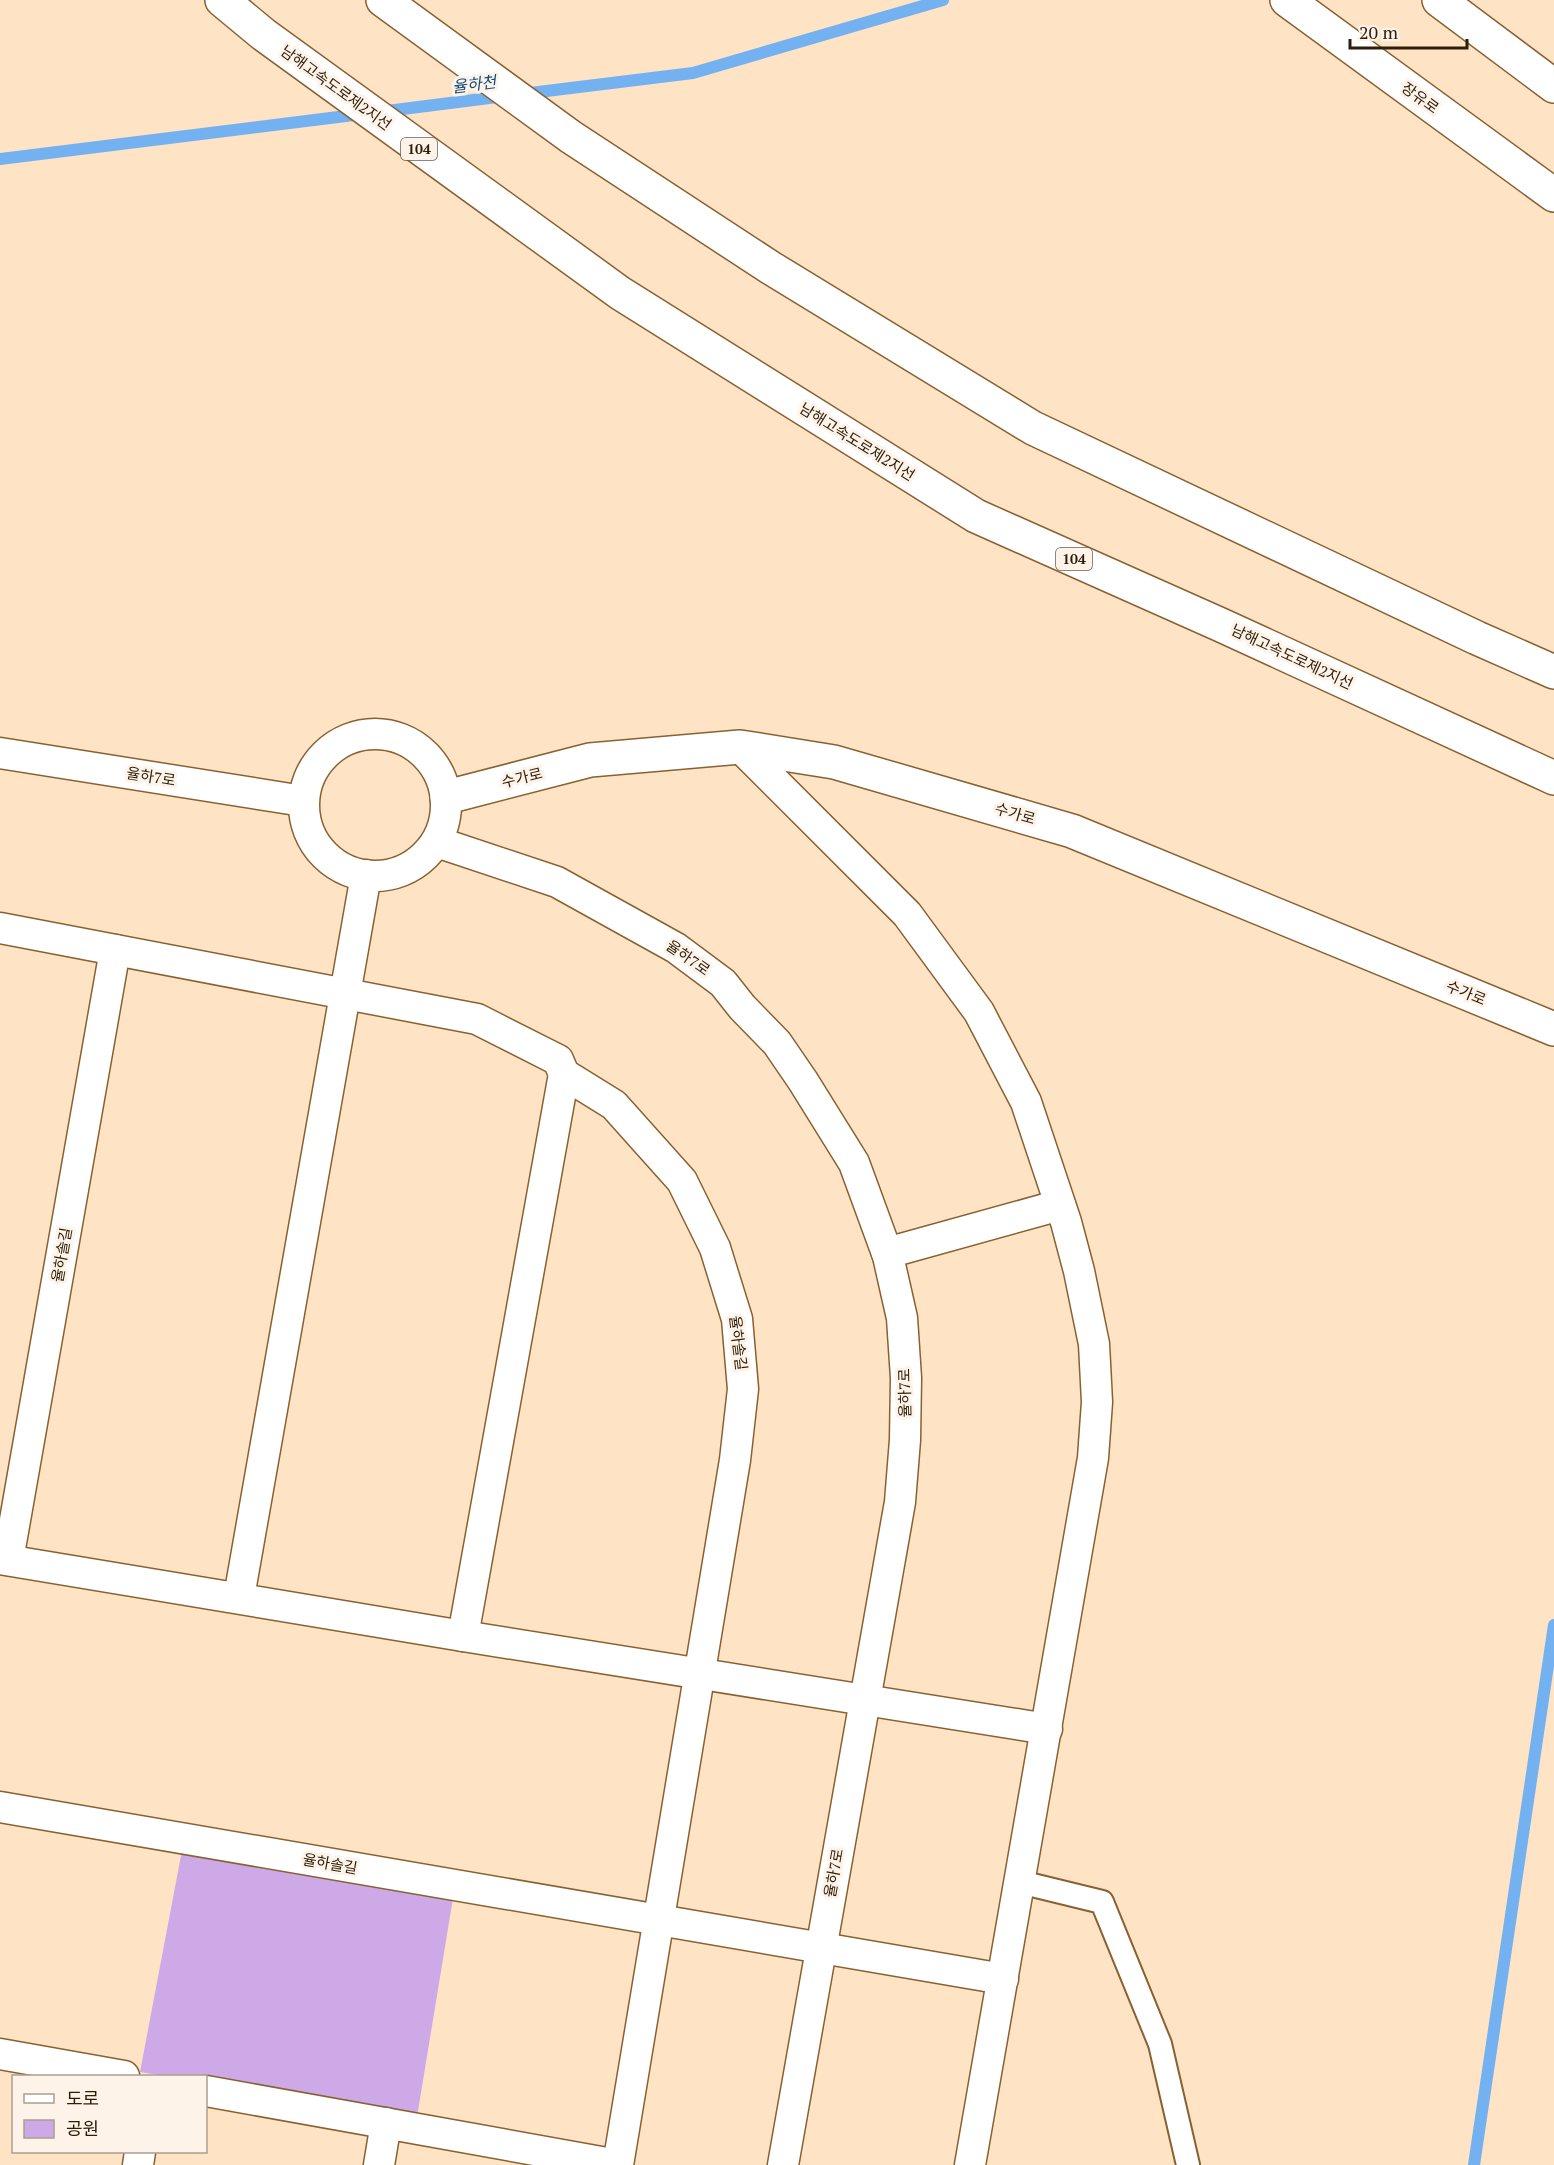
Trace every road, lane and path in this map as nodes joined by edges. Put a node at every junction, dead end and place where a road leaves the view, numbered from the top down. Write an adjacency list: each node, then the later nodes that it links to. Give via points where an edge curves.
1 (222, 0): 10 (main road, 남해고속도로제2지선 / 104, via 263,34 620,293 976,516)
2 (383, 0): 7 (main road, via 571,137 771,268 1033,428)
3 (1287, 0): 6 (main road, 장유로)
4 (1444, 4): 5 (main road)
5 (1554, 86)
6 (1554, 195)
7 (1554, 672)
8 (740, 747): 11 (main road, 수가로, via 590,760); 18 (main road, 수가로, via 834,762 1072,831); 20 (street, via 907,914 979,1011 1026,1102)
9 (0, 753): 12 (street, 율하7로)
10 (1554, 778)
11 (447, 797): 12 (street, via 441,775 427,755 408,741 387,734 363,734 340,742 321,757 308,778); 13 (street, via 445,820)
12 (303, 801): 14 (street, via 306,826 317,847 334,864)
13 (437, 842): 14 (street, via 422,860 403,871); 21 (street, 율하7로, via 557,882 676,948 723,983 777,1044 854,1163)
14 (366, 875): 17 (street)
15 (0, 928): 16 (street, 율하솔길)
16 (115, 950): 17 (street, 율하솔길); 22 (street, 율하솔길)
17 (345, 994): 19 (street, 율하솔길, via 477,1019 558,1060); 23 (street)
18 (1554, 1029)
19 (564, 1074): 24 (street); 25 (street, 율하솔길, via 614,1106 682,1181 715,1248 737,1319 743,1389)
20 (1060, 1205): 21 (street); 27 (street, via 1094,1344 1097,1402 1093,1458)
21 (887, 1253): 26 (street, 율하7로, via 902,1318 905,1440 900,1502)
22 (4, 1560): 23 (street, 율하솔길)
23 (239, 1598): 24 (street, 율하솔길)
24 (463, 1636): 25 (street, 율하솔길)
25 (700, 1672): 26 (street); 30 (street, 율하솔길)
26 (865, 1700): 27 (street); 31 (street, 율하7로)
27 (1047, 1729): 29 (street)
28 (0, 1807): 30 (street, 율하솔길)
29 (1020, 1882): 32 (street); 41 (street, via 1102,1902 1160,2044)
30 (659, 1920): 31 (street); 38 (street, 율하솔길)
31 (821, 1948): 32 (street); 39 (street, 율하7로)
32 (1003, 1979): 40 (street)
33 (0, 2054): 34 (street)
34 (118, 2075)
35 (207, 2091): 36 (street, 율하솔길)
36 (387, 2123): 37 (street); 38 (street, 율하솔길)
37 (379, 2165)
38 (618, 2165)
39 (783, 2165)
40 (970, 2165)
41 (1188, 2165)

